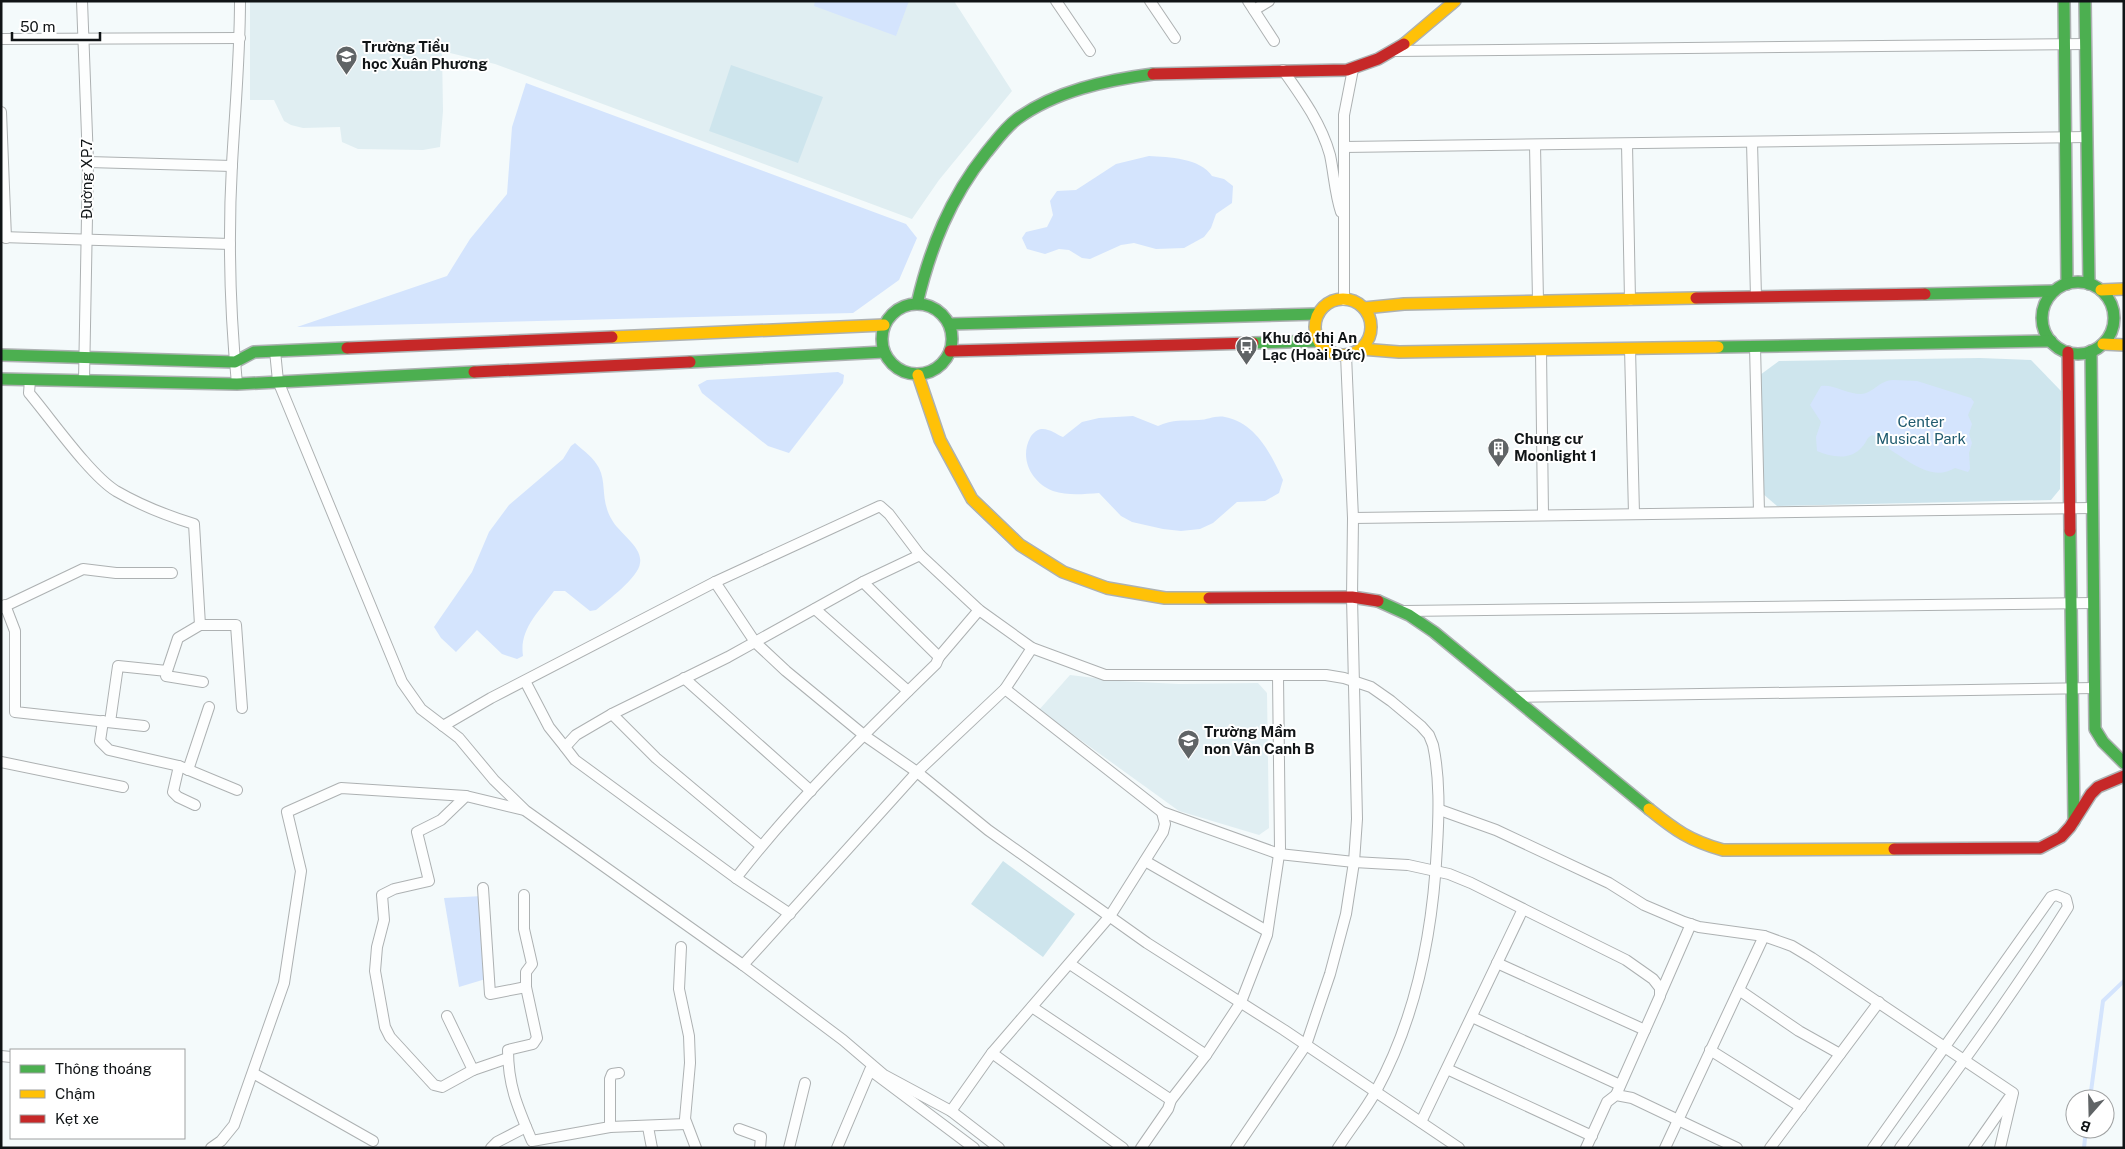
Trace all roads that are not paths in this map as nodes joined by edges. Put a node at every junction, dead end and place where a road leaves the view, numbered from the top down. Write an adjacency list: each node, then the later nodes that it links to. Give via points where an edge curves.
1 (82, 1): 13 (street, Đường XP.7)
2 (240, 1): 10 (street)
3 (1056, 1): 17 (street)
4 (1150, 1): 11 (street)
5 (1269, 1): 9 (street)
6 (1454, 1): 18 (street)
7 (2064, 1): 15 (street)
8 (2085, 1): 16 (street)
9 (1251, 6): 14 (street)
10 (240, 38): 13 (street); 29 (street)
11 (1175, 38)
12 (1, 39): 13 (street)
13 (82, 40): 28 (street, Đường XP.7)
14 (1274, 41)
15 (2065, 44): 16 (street); 18 (street); 23 (street)
16 (2086, 44): 22 (street)
17 (1090, 51)
18 (1395, 51): 19 (street, via 1370,65)
19 (1353, 68): 20 (street); 27 (street, via 1345,102)
20 (1283, 70): 30 (street, via 1324,136); 43 (street, via 1166,72 1137,76 1054,100 1022,116 1007,128 956,192 931,248)
21 (1, 112): 31 (street)
22 (2088, 137): 23 (street); 35 (street)
23 (2066, 138): 24 (street); 34 (street)
24 (1752, 142): 25 (street); 39 (street)
25 (1627, 144): 26 (street); 41 (street)
26 (1535, 145): 27 (street); 42 (street)
27 (1344, 147): 30 (street)
28 (88, 162): 29 (street); 32 (street, Đường XP.7)
29 (232, 166): 33 (street)
30 (1343, 218): 40 (street)
31 (4, 238): 32 (street)
32 (86, 241): 33 (street); 63 (street, Đường XP.7)
33 (230, 244): 64 (street)
34 (2067, 284): 35 (street); 38 (street)
35 (2089, 284): 36 (street)
36 (2101, 290): 37 (street); 50 (street, via 2111,302 2114,313 2114,325)
37 (2124, 290)
38 (2054, 291): 39 (street); 48 (street, via 2044,306 2042,318)
39 (1756, 297): 41 (street)
40 (1344, 300): 44 (street); 45 (street, via 1331,302)
41 (1630, 300): 42 (street)
42 (1538, 301): 44 (street)
43 (917, 304): 46 (street, via 934,308); 47 (street, via 900,308)
44 (1364, 308): 54 (street, via 1372,325 1371,334)
45 (1318, 314): 46 (street); 49 (street, via 1315,332)
46 (950, 324): 57 (street, via 953,336)
47 (884, 325): 56 (street); 59 (street, via 881,336)
48 (2050, 340): 52 (street); 60 (street)
49 (1319, 341): 57 (street); 62 (street, via 1333,354)
50 (2103, 344): 51 (street); 58 (street)
51 (2124, 345)
52 (1755, 346): 53 (street); 73 (street)
53 (1630, 348): 55 (street); 74 (street)
54 (1361, 350): 55 (street); 62 (street)
55 (1541, 350): 75 (street)
56 (275, 351): 64 (street, via 254,352); 69 (street)
57 (950, 351): 65 (street, via 939,367)
58 (2091, 351): 60 (street, via 2082,354); 72 (street)
59 (884, 352): 65 (street, via 896,367 906,373); 69 (street)
60 (2068, 352): 71 (street)
61 (1, 355): 63 (street)
62 (1346, 355): 76 (street)
63 (84, 358): 64 (street); 68 (street, Đường XP.7)
64 (235, 362): 70 (street)
65 (918, 374): 81 (street, via 940,440 972,499 1001,530 1063,572 1107,588 1165,598)
66 (1, 379): 67 (street)
67 (30, 380): 68 (street); 88 (street, via 29,393 90,466 115,490 173,518 194,524)
68 (84, 381): 70 (street)
69 (278, 381): 70 (street); 108 (street, via 402,682 421,709)
70 (237, 384)
71 (2070, 508): 72 (street); 73 (street); 82 (street)
72 (2092, 508): 83 (street)
73 (1758, 512): 74 (street)
74 (1634, 514): 75 (street)
75 (1543, 515): 76 (street)
76 (1353, 518): 81 (street)
77 (920, 555): 79 (street, via 880,506); 80 (street); 86 (street)
78 (172, 573): 84 (street, via 116,573 83,569)
79 (715, 582): 89 (street); 96 (street)
80 (863, 582): 85 (street); 91 (street)
81 (1352, 597): 87 (street, via 1369,598); 95 (street)
82 (2072, 603): 83 (street); 87 (street); 99 (street)
83 (2093, 603): 100 (street)
84 (3, 606): 106 (street, via 15,631 14,712)
85 (815, 609): 89 (street); 101 (street)
86 (979, 610): 90 (street); 91 (street)
87 (1402, 611): 102 (street, via 1426,626)
88 (200, 625): 92 (street, via 178,638 171,651); 104 (street, via 236,625)
89 (754, 642): 94 (street); 109 (street)
90 (1032, 648): 93 (street, via 1105,675); 98 (street)
91 (939, 657): 101 (street)
92 (167, 671): 97 (street, via 166,676); 106 (street, via 118,666)
93 (1278, 676): 95 (street, via 1326,675); 126 (street)
94 (684, 678): 105 (street); 118 (street)
95 (1354, 680): 121 (street, via 1371,687 1409,714 1429,735 1436,758); 128 (street, via 1358,819)
96 (525, 681): 108 (street); 110 (street, via 549,727)
97 (203, 682)
98 (1005, 688): 114 (street); 123 (street)
99 (2074, 688): 100 (street); 102 (street); 124 (street)
100 (2094, 688): 112 (street, via 2095,729)
101 (908, 691): 109 (street)
102 (1514, 696): 124 (street, via 1680,834 1723,850 2040,848 2060,839)
103 (209, 707): 113 (street)
104 (242, 708)
105 (612, 714): 110 (street, via 576,735); 125 (street, via 656,758)
106 (106, 722): 107 (street); 113 (street, via 100,740 109,750)
107 (144, 726)
108 (443, 726): 122 (street)
109 (865, 736): 114 (street); 118 (street)
110 (565, 747): 130 (street, via 575,760)
111 (1, 762): 116 (street)
112 (2124, 763)
113 (184, 768): 117 (street); 120 (street, via 173,792)
114 (917, 772): 134 (street); 135 (street, via 988,830)
115 (2124, 776): 124 (street, via 2096,788)
116 (123, 787)
117 (237, 790)
118 (810, 792): 125 (street)
119 (466, 796): 122 (street); 161 (street, via 441,820 417,832 429,881 382,895 384,920 375,966 385,1028 434,1085 442,1087); 162 (street, via 341,788 287,812 301,871 300,883 284,983)
120 (195, 805)
121 (1440, 810): 129 (street); 136 (street, via 1496,830 1609,883 1644,905)
122 (526, 811): 142 (street)
123 (1162, 812): 126 (street); 127 (street, via 1163,832)
124 (2074, 824)
125 (761, 846): 130 (street)
126 (1279, 854): 128 (street); 137 (street)
127 (1145, 861): 135 (street); 137 (street)
128 (1354, 862): 129 (street, via 1408,865); 152 (street, via 1346,914)
129 (1437, 871): 133 (street, via 1471,883); 166 (street, via 1430,928 1416,990)
130 (736, 878): 134 (street)
131 (483, 888): 143 (street, via 490,994)
132 (524, 895): 143 (street, via 524,929 532,964 526,972)
133 (1523, 909): 140 (street); 145 (street, via 1626,960 1660,988)
134 (790, 914): 142 (street)
135 (1110, 916): 141 (street); 146 (street)
136 (1691, 924): 138 (street); 145 (street)
137 (1267, 930): 146 (street)
138 (1764, 936): 144 (street); 147 (street, via 1792,946)
139 (681, 947): 173 (street, via 679,989 689,1036 690,1063)
140 (1497, 963): 150 (street); 151 (street)
141 (1070, 964): 148 (street); 157 (street)
142 (743, 966): 170 (street, via 843,1040 884,1075)
143 (526, 987): 158 (street, via 537,1038 533,1044 508,1050)
144 (1738, 990): 154 (street); 156 (street)
145 (1660, 996): 151 (street)
146 (1241, 1002): 152 (street); 157 (street)
147 (1879, 1002): 153 (street); 156 (street)
148 (1032, 1007): 155 (street); 168 (street)
149 (447, 1016): 161 (street)
150 (1472, 1017): 160 (street); 165 (street)
151 (1645, 1030): 165 (street)
152 (1306, 1045): 166 (street); 193 (street)
153 (1946, 1046): 159 (street); 159 (street, via 2051,897 2056,895 2066,899 2069,904 2061,918); 200 (street)
154 (1710, 1050): 169 (street); 171 (street)
155 (992, 1053): 170 (street); 191 (street)
156 (1840, 1054): 169 (street)
157 (1206, 1055): 168 (street)
158 (508, 1058): 161 (street); 174 (street, via 512,1093)
159 (1964, 1059): 167 (street); 201 (street)
160 (1446, 1069): 172 (street); 178 (street)
161 (473, 1070)
162 (253, 1073): 180 (street); 181 (street, via 234,1125)
163 (619, 1073): 175 (street, via 612,1074 610,1079)
164 (805, 1083): 187 (street)
165 (1618, 1090): 171 (street); 178 (street, via 1607,1102)
166 (1376, 1092): 172 (street); 194 (street)
167 (2013, 1092): 202 (street); 203 (street)
168 (1171, 1100): 192 (street, via 1168,1110)
169 (1801, 1107): 199 (street)
170 (951, 1111): 190 (street)
171 (1678, 1119): 197 (street); 198 (street)
172 (1421, 1122): 195 (street)
173 (686, 1124): 176 (street); 185 (street)
174 (526, 1127): 179 (street, via 532,1141); 182 (street)
175 (610, 1127): 176 (street); 179 (street)
176 (648, 1127): 184 (street)
177 (739, 1129): 186 (street, via 761,1137)
178 (1592, 1136): 196 (street)
179 (537, 1138): 183 (street)
180 (373, 1141)
181 (211, 1148)
182 (491, 1148)
183 (543, 1148)
184 (652, 1148)
185 (696, 1148)
186 (760, 1148)
187 (789, 1148)
188 (837, 1148): 189 (street, via 870,1070)
189 (974, 1148)
190 (999, 1148)
191 (1123, 1148)
192 (1141, 1148)
193 (1236, 1148)
194 (1338, 1148)
195 (1459, 1148)
196 (1586, 1148)
197 (1665, 1148)
198 (1737, 1148)
199 (1770, 1148)
200 (1873, 1148)
201 (1900, 1148)
202 (1974, 1148)
203 (2000, 1148)

